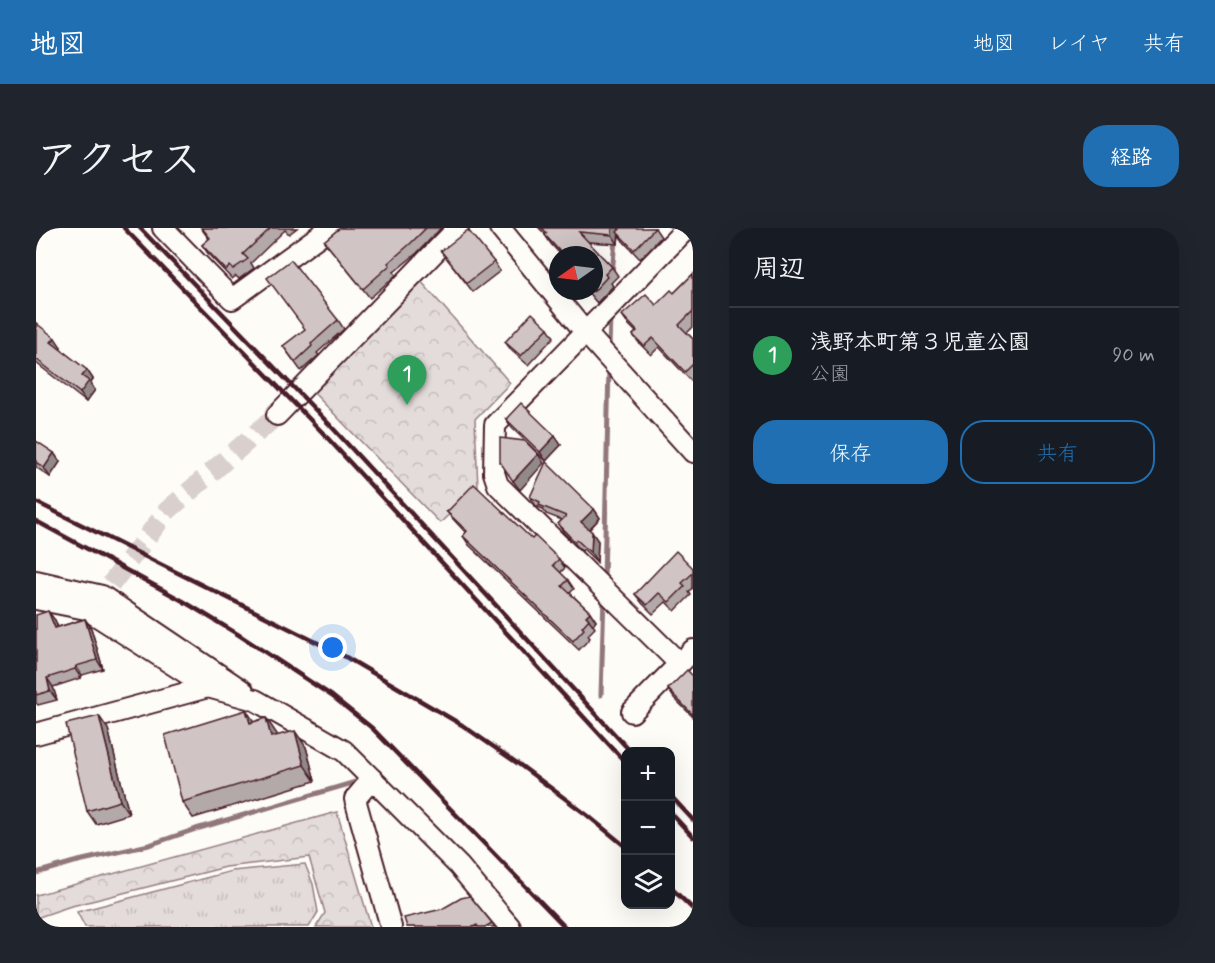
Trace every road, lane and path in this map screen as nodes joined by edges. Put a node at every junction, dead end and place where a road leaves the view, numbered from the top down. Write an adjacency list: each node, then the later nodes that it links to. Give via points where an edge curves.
1 (163, 228): 2 (street, via 232,299)
2 (330, 228)
3 (458, 228): 7 (street)
4 (500, 228): 6 (street)
5 (687, 228): 6 (street)
6 (585, 332): 8 (street); 11 (street, via 495,425 494,472 498,485)
7 (277, 416)
8 (691, 445)
9 (36, 581): 13 (street, via 106,590)
10 (36, 598): 12 (street, via 86,609)
11 (686, 657): 14 (street)
12 (208, 687): 13 (street); 15 (street)
13 (255, 700): 16 (street, via 344,751)
14 (632, 712)
15 (36, 734)
16 (372, 779): 17 (street, via 356,799); 18 (street, via 459,866)
17 (392, 927)
18 (510, 927)

